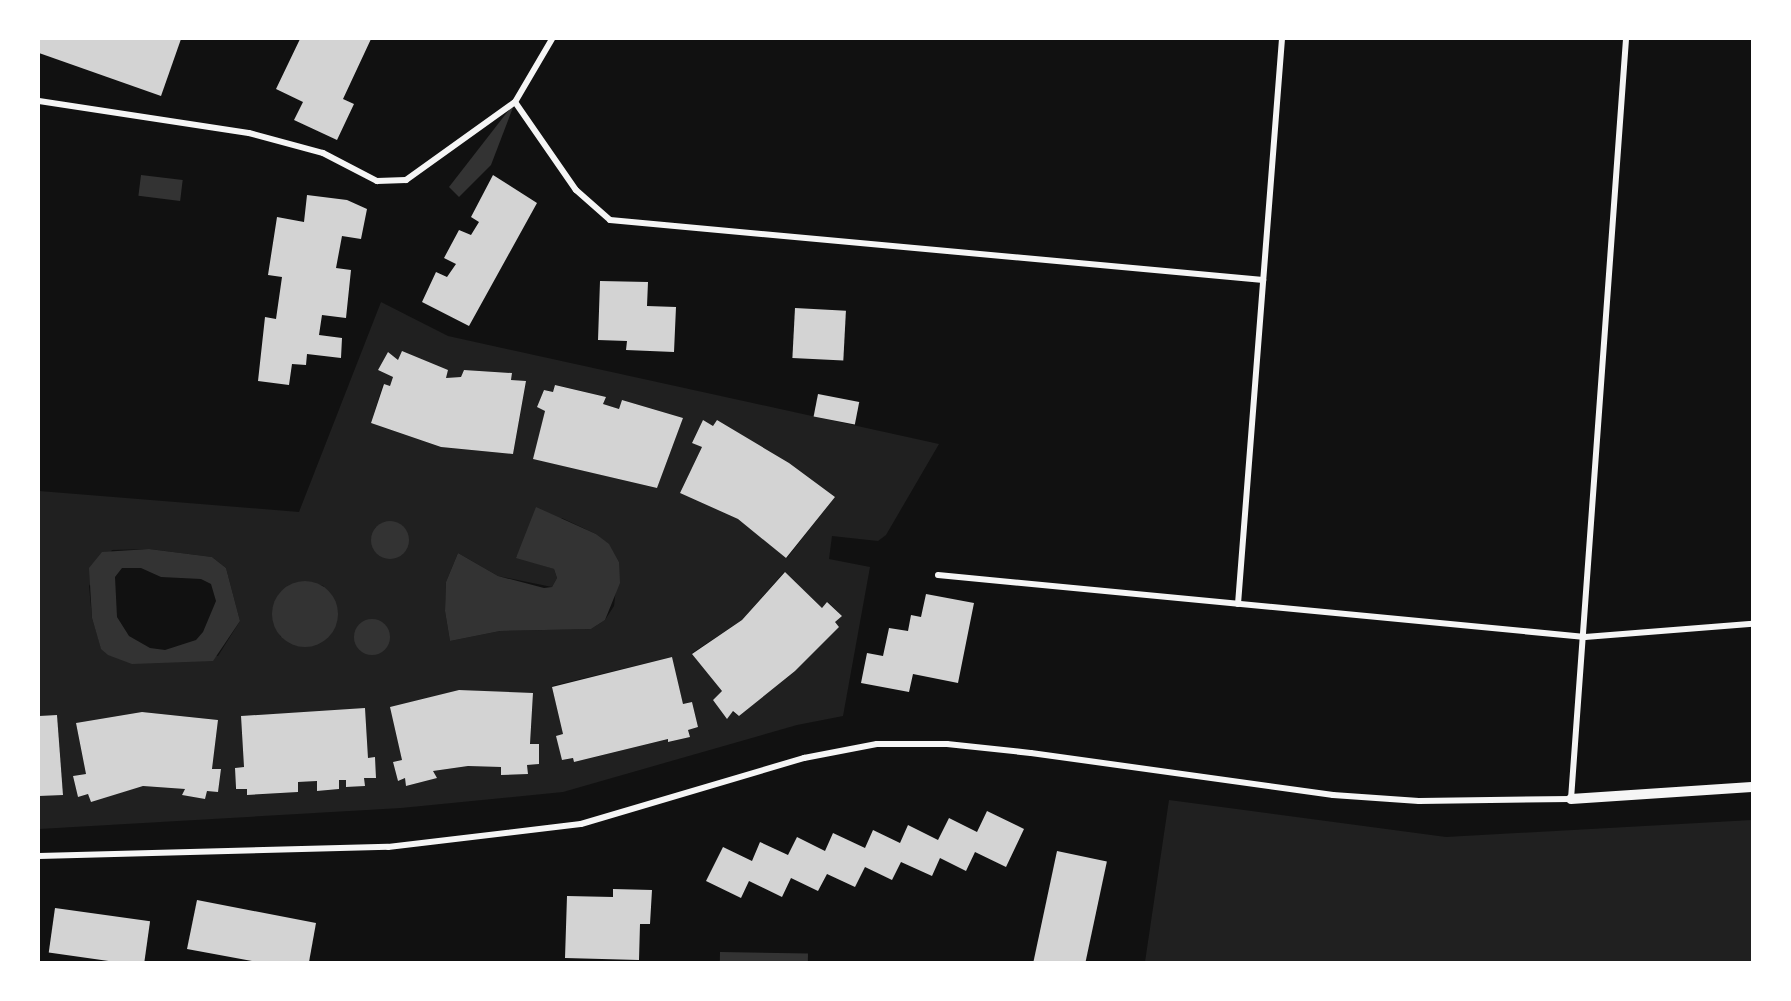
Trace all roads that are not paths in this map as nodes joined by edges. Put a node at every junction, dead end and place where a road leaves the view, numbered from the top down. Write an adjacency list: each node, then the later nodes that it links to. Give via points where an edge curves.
1 (552, 39): 5 (street)
2 (1282, 39): 6 (street)
3 (1626, 39): 10 (street)
4 (39, 101): 5 (street, via 249,133 323,153 377,181 406,180)
5 (514, 102): 6 (street, via 576,190 610,220)
6 (1263, 280): 8 (street)
7 (938, 575): 8 (street)
8 (1238, 604): 10 (street)
9 (1752, 624): 10 (street)
10 (1585, 637): 12 (street)
11 (1752, 787): 12 (street)
12 (1571, 799): 13 (street, via 1419,801 1333,795 1031,753 948,744 877,744 804,758 581,825 388,847)
13 (39, 856)

